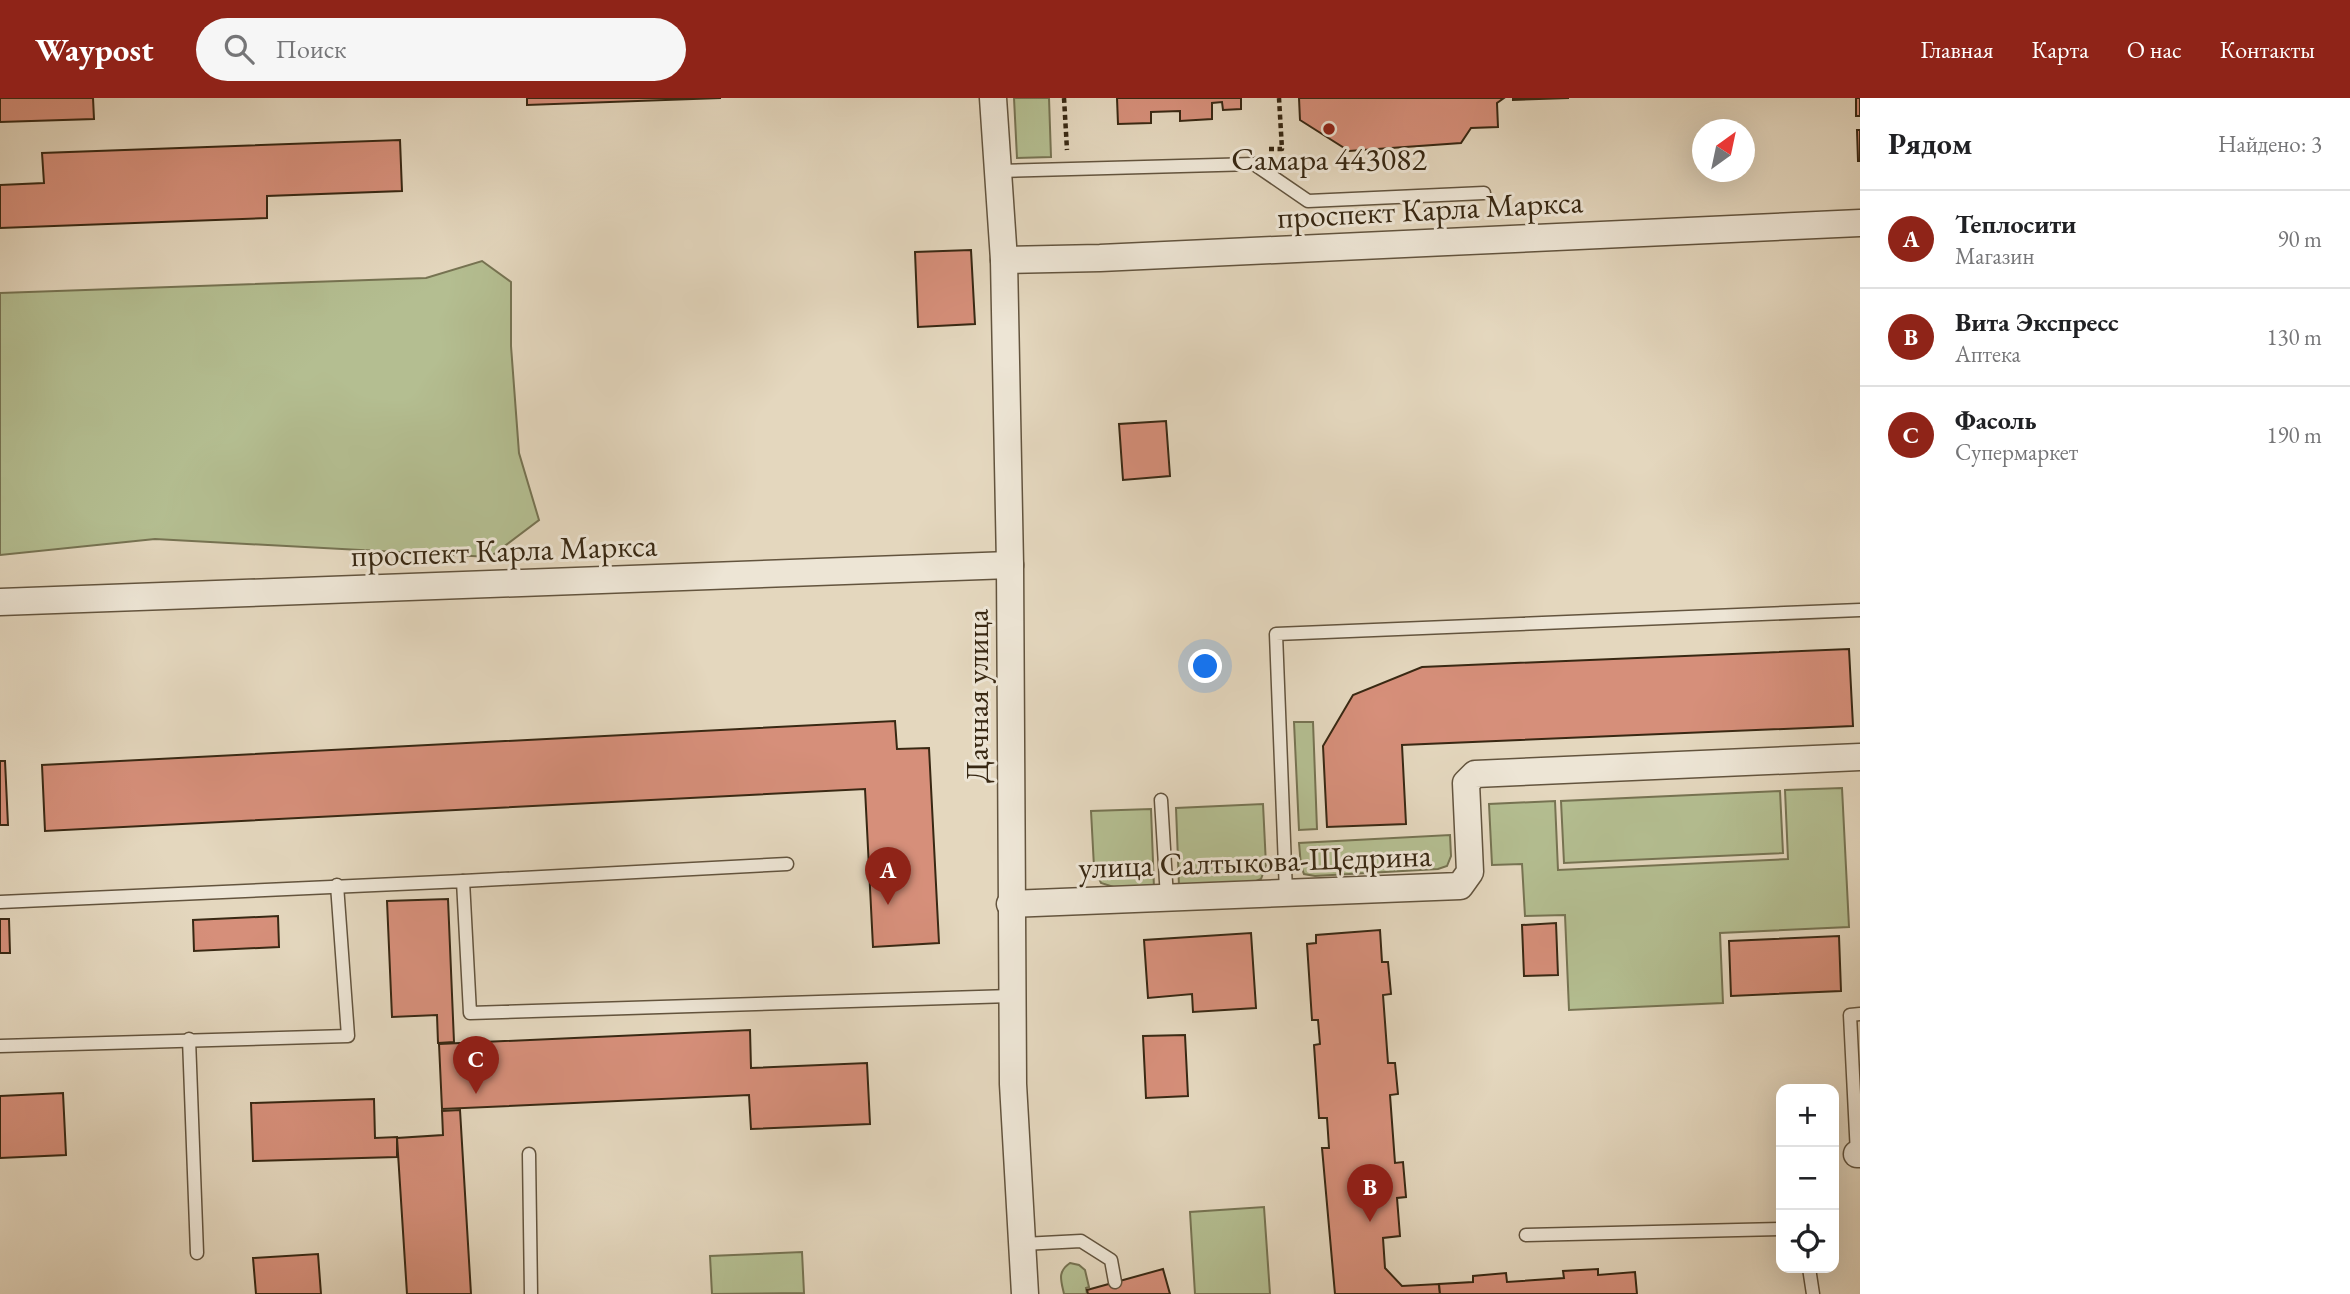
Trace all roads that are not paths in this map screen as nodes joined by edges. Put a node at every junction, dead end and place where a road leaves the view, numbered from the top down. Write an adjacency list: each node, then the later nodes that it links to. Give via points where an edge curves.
1 (993, 98): 2 (street, Дачная улица)
2 (998, 171): 3 (lane, via 1254,164 1308,201); 5 (street, Дачная улица)
3 (1484, 193)
4 (1860, 223): 5 (street, проспект Карла Маркса)
5 (1003, 260): 6 (street, Дачная улица)
6 (1010, 565): 7 (street, проспект Карла Маркса); 17 (street, Дачная улица)
7 (0, 602)
8 (1860, 610): 14 (lane, via 1276,634)
9 (1860, 757): 14 (street, улица Салтыкова-Щедрина, via 1475,774 1465,783 1470,872 1460,886)
10 (1161, 800): 15 (lane)
11 (787, 864): 12 (lane)
12 (463, 881): 13 (lane); 18 (lane, via 470,1013)
13 (337, 885): 16 (lane); 20 (lane, via 348,1036)
14 (1286, 893): 15 (street, улица Салтыкова-Щедрина)
15 (1167, 898): 17 (street, улица Салтыкова-Щедрина)
16 (0, 902)
17 (1010, 904): 18 (street, Дачная улица)
18 (1011, 996): 26 (street, Дачная улица)
19 (1860, 1014): 23 (lane, via 1850,1015)
20 (188, 1039): 21 (lane); 27 (lane)
21 (0, 1046)
22 (529, 1154): 30 (lane)
23 (1859, 1154)
24 (1776, 1229): 25 (lane)
25 (1526, 1235)
26 (1023, 1244): 29 (lane, via 1080,1241 1111,1260); 31 (street, Дачная улица)
27 (197, 1252)
28 (1810, 1273): 32 (lane)
29 (1115, 1282)
30 (531, 1294)
31 (1026, 1294)
32 (1813, 1294)

